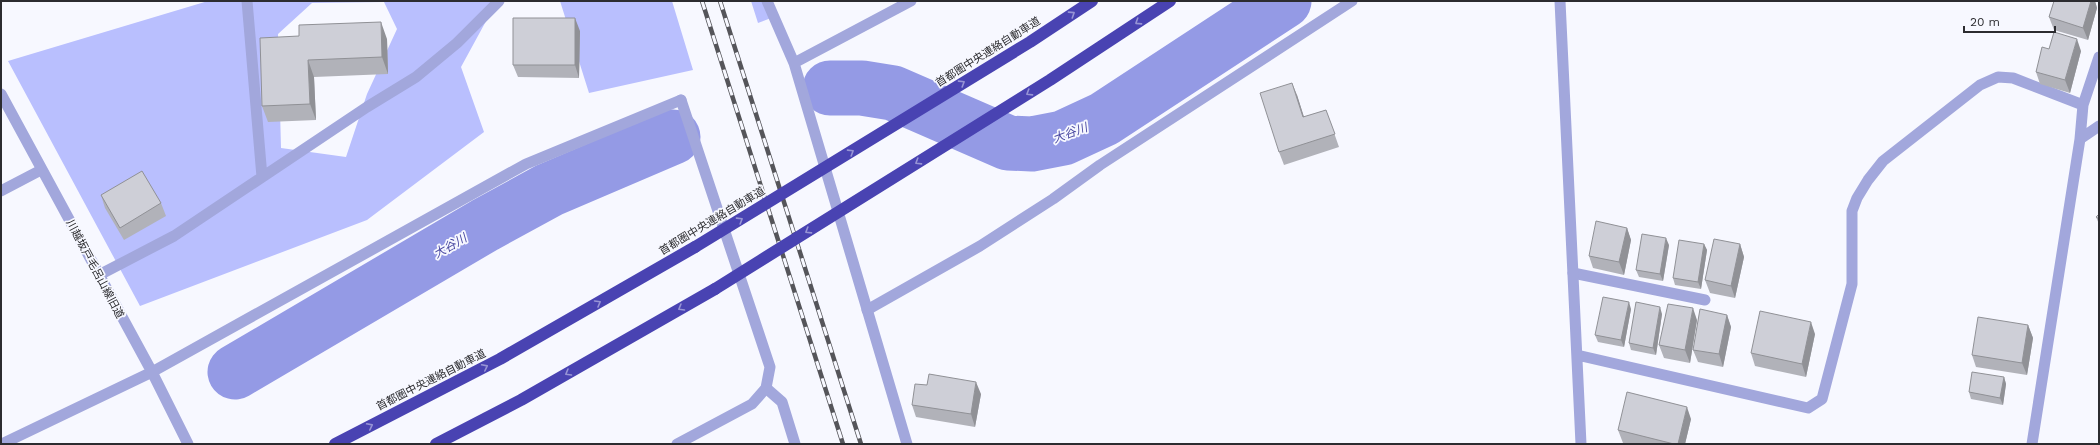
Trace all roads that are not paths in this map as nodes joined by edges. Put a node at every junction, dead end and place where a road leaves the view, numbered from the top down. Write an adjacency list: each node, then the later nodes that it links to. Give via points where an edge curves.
1 (247, 1): 16 (street)
2 (499, 1): 16 (street, via 457,44 416,77)
3 (767, 1): 10 (street)
4 (911, 1): 10 (street)
5 (1092, 1): 27 (highway, 首都圏中央連絡自動車道, one-way to 5, bridge, via 500,359 695,247 1030,42)
6 (1170, 1): 28 (highway, one-way to 28, bridge, via 1050,80 715,289 521,400)
7 (1352, 1): 21 (street, via 987,242)
8 (1560, 1): 18 (street)
9 (2099, 58): 12 (street)
10 (794, 63): 21 (street)
11 (1, 94): 15 (street, 川越坂戸毛呂山線旧道)
12 (2083, 104): 14 (street); 22 (street, via 2013,78 1998,77 1980,85 1883,162 1868,180 1852,211 1852,284 1822,399 1808,408)
13 (2099, 126): 14 (street)
14 (2080, 139): 33 (street)
15 (42, 170): 17 (street); 19 (street, 川越坂戸毛呂山線旧道)
16 (262, 177): 19 (street, via 174,236)
17 (1, 191)
18 (1573, 273): 20 (street); 22 (street)
19 (99, 275): 23 (street, 川越坂戸毛呂山線旧道)
20 (1705, 300)
21 (868, 310): 31 (street)
22 (1577, 355): 32 (street)
23 (152, 372): 24 (street, via 526,164 681,100 770,367); 25 (street); 26 (street, 川越坂戸毛呂山線旧道)
24 (766, 388): 29 (street, via 752,404); 30 (street, via 782,402)
25 (2, 444)
26 (188, 444)
27 (335, 444)
28 (436, 444)
29 (677, 444)
30 (795, 444)
31 (907, 444)
32 (1581, 444)
33 (2032, 444)

